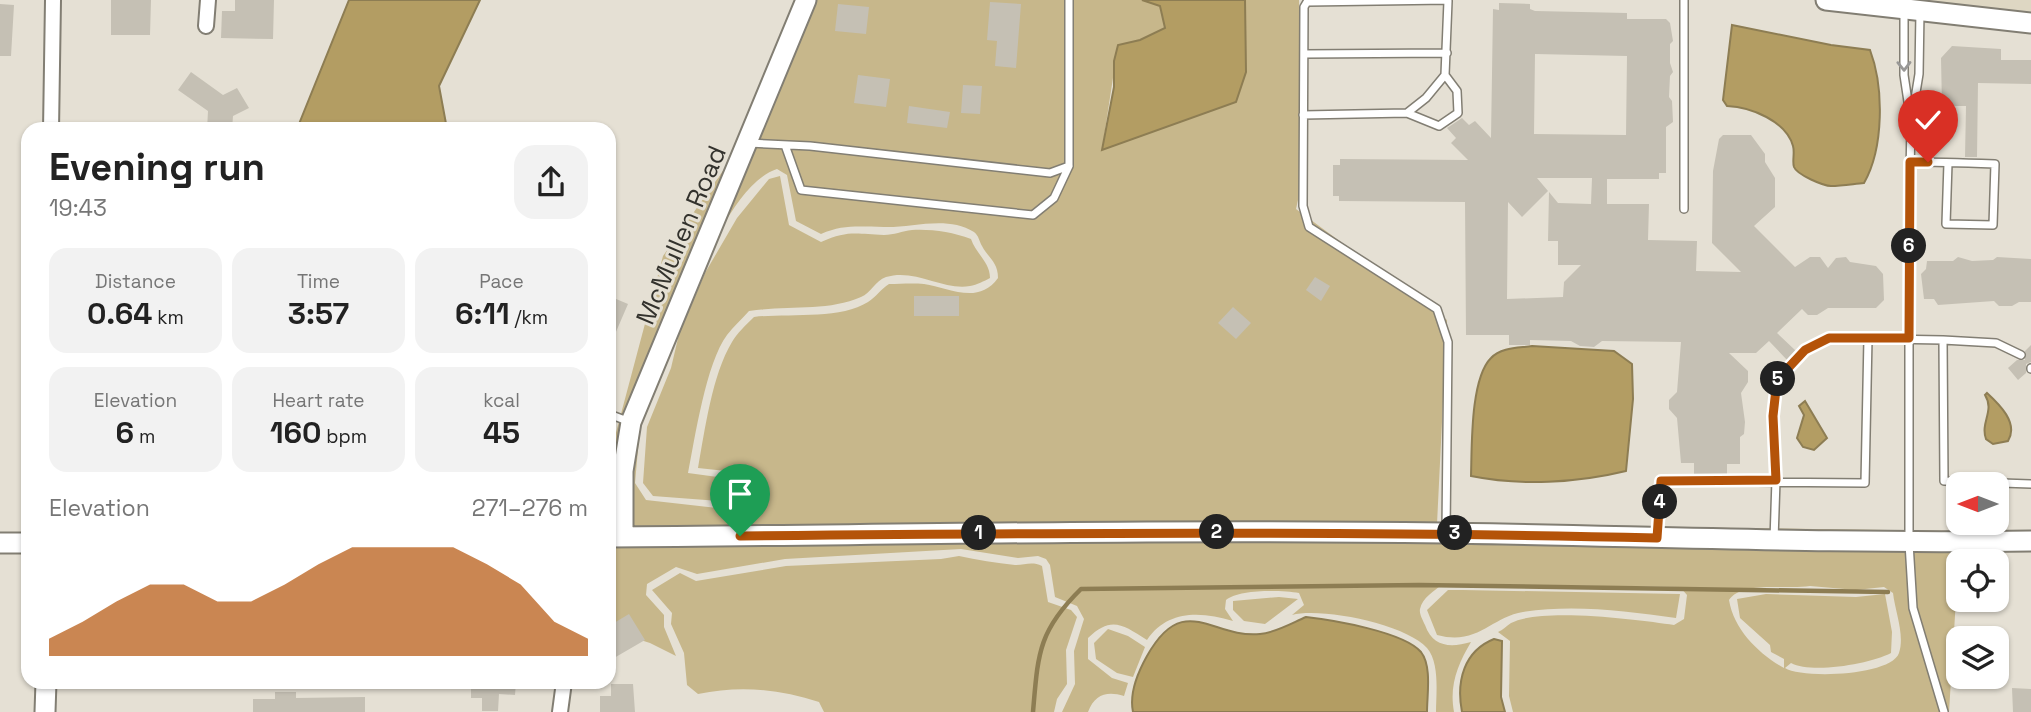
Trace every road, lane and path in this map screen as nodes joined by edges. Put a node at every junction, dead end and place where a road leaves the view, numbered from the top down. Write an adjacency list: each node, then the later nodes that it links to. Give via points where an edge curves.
1 (53, 0): 16 (street)
2 (208, 0): 10 (street)
3 (806, 0): 18 (street, McMullen Road)
4 (1069, 0): 22 (lane)
5 (1448, 0): 11 (lane); 12 (lane, via 1312,0 1304,7)
6 (1684, 0): 23 (lane)
7 (1826, 0): 8 (street)
8 (1912, 6): 9 (street); 17 (lane, via 1919,74); 17 (lane, one-way to 17, via 1903,75)
9 (2031, 23)
10 (206, 26)
11 (1447, 53): 12 (lane); 13 (lane)
12 (1304, 54): 15 (lane)
13 (1444, 75): 14 (lane); 14 (lane, via 1457,91 1458,113 1440,126)
14 (1407, 113): 15 (lane)
15 (1303, 115): 32 (lane, via 1303,206 1309,227 1437,309 1448,342)
16 (51, 122)
17 (1911, 123): 20 (lane)
18 (749, 143): 19 (lane); 29 (street, McMullen Road)
19 (785, 145): 22 (lane, via 1050,173); 22 (lane, via 802,190 1033,215 1054,198)
20 (1910, 162): 21 (lane); 25 (lane)
21 (1948, 163): 21 (lane, via 1995,163 1993,225 1946,224)
22 (1069, 166)
23 (1684, 209)
24 (1868, 338): 25 (lane); 30 (lane, via 1829,338 1805,350 1777,380 1773,416); 30 (lane, via 1865,483)
25 (1909, 338): 26 (lane); 39 (lane)
26 (1943, 340): 27 (lane, via 1996,343); 31 (lane, via 1944,481)
27 (2021, 355)
28 (616, 417): 29 (lane)
29 (631, 422): 33 (street, McMullen Road)
30 (1776, 480): 34 (lane, via 1661,481); 35 (lane)
31 (2031, 484)
32 (1446, 533): 33 (street); 34 (street)
33 (616, 537)
34 (1657, 538): 35 (street)
35 (1774, 541): 39 (street)
36 (2031, 541): 39 (street)
37 (0, 543): 38 (street)
38 (21, 543)
39 (1909, 543): 44 (lane, via 1913,608)
40 (46, 689): 42 (street)
41 (563, 689): 43 (street)
42 (45, 712)
43 (560, 712)
44 (1944, 712)

